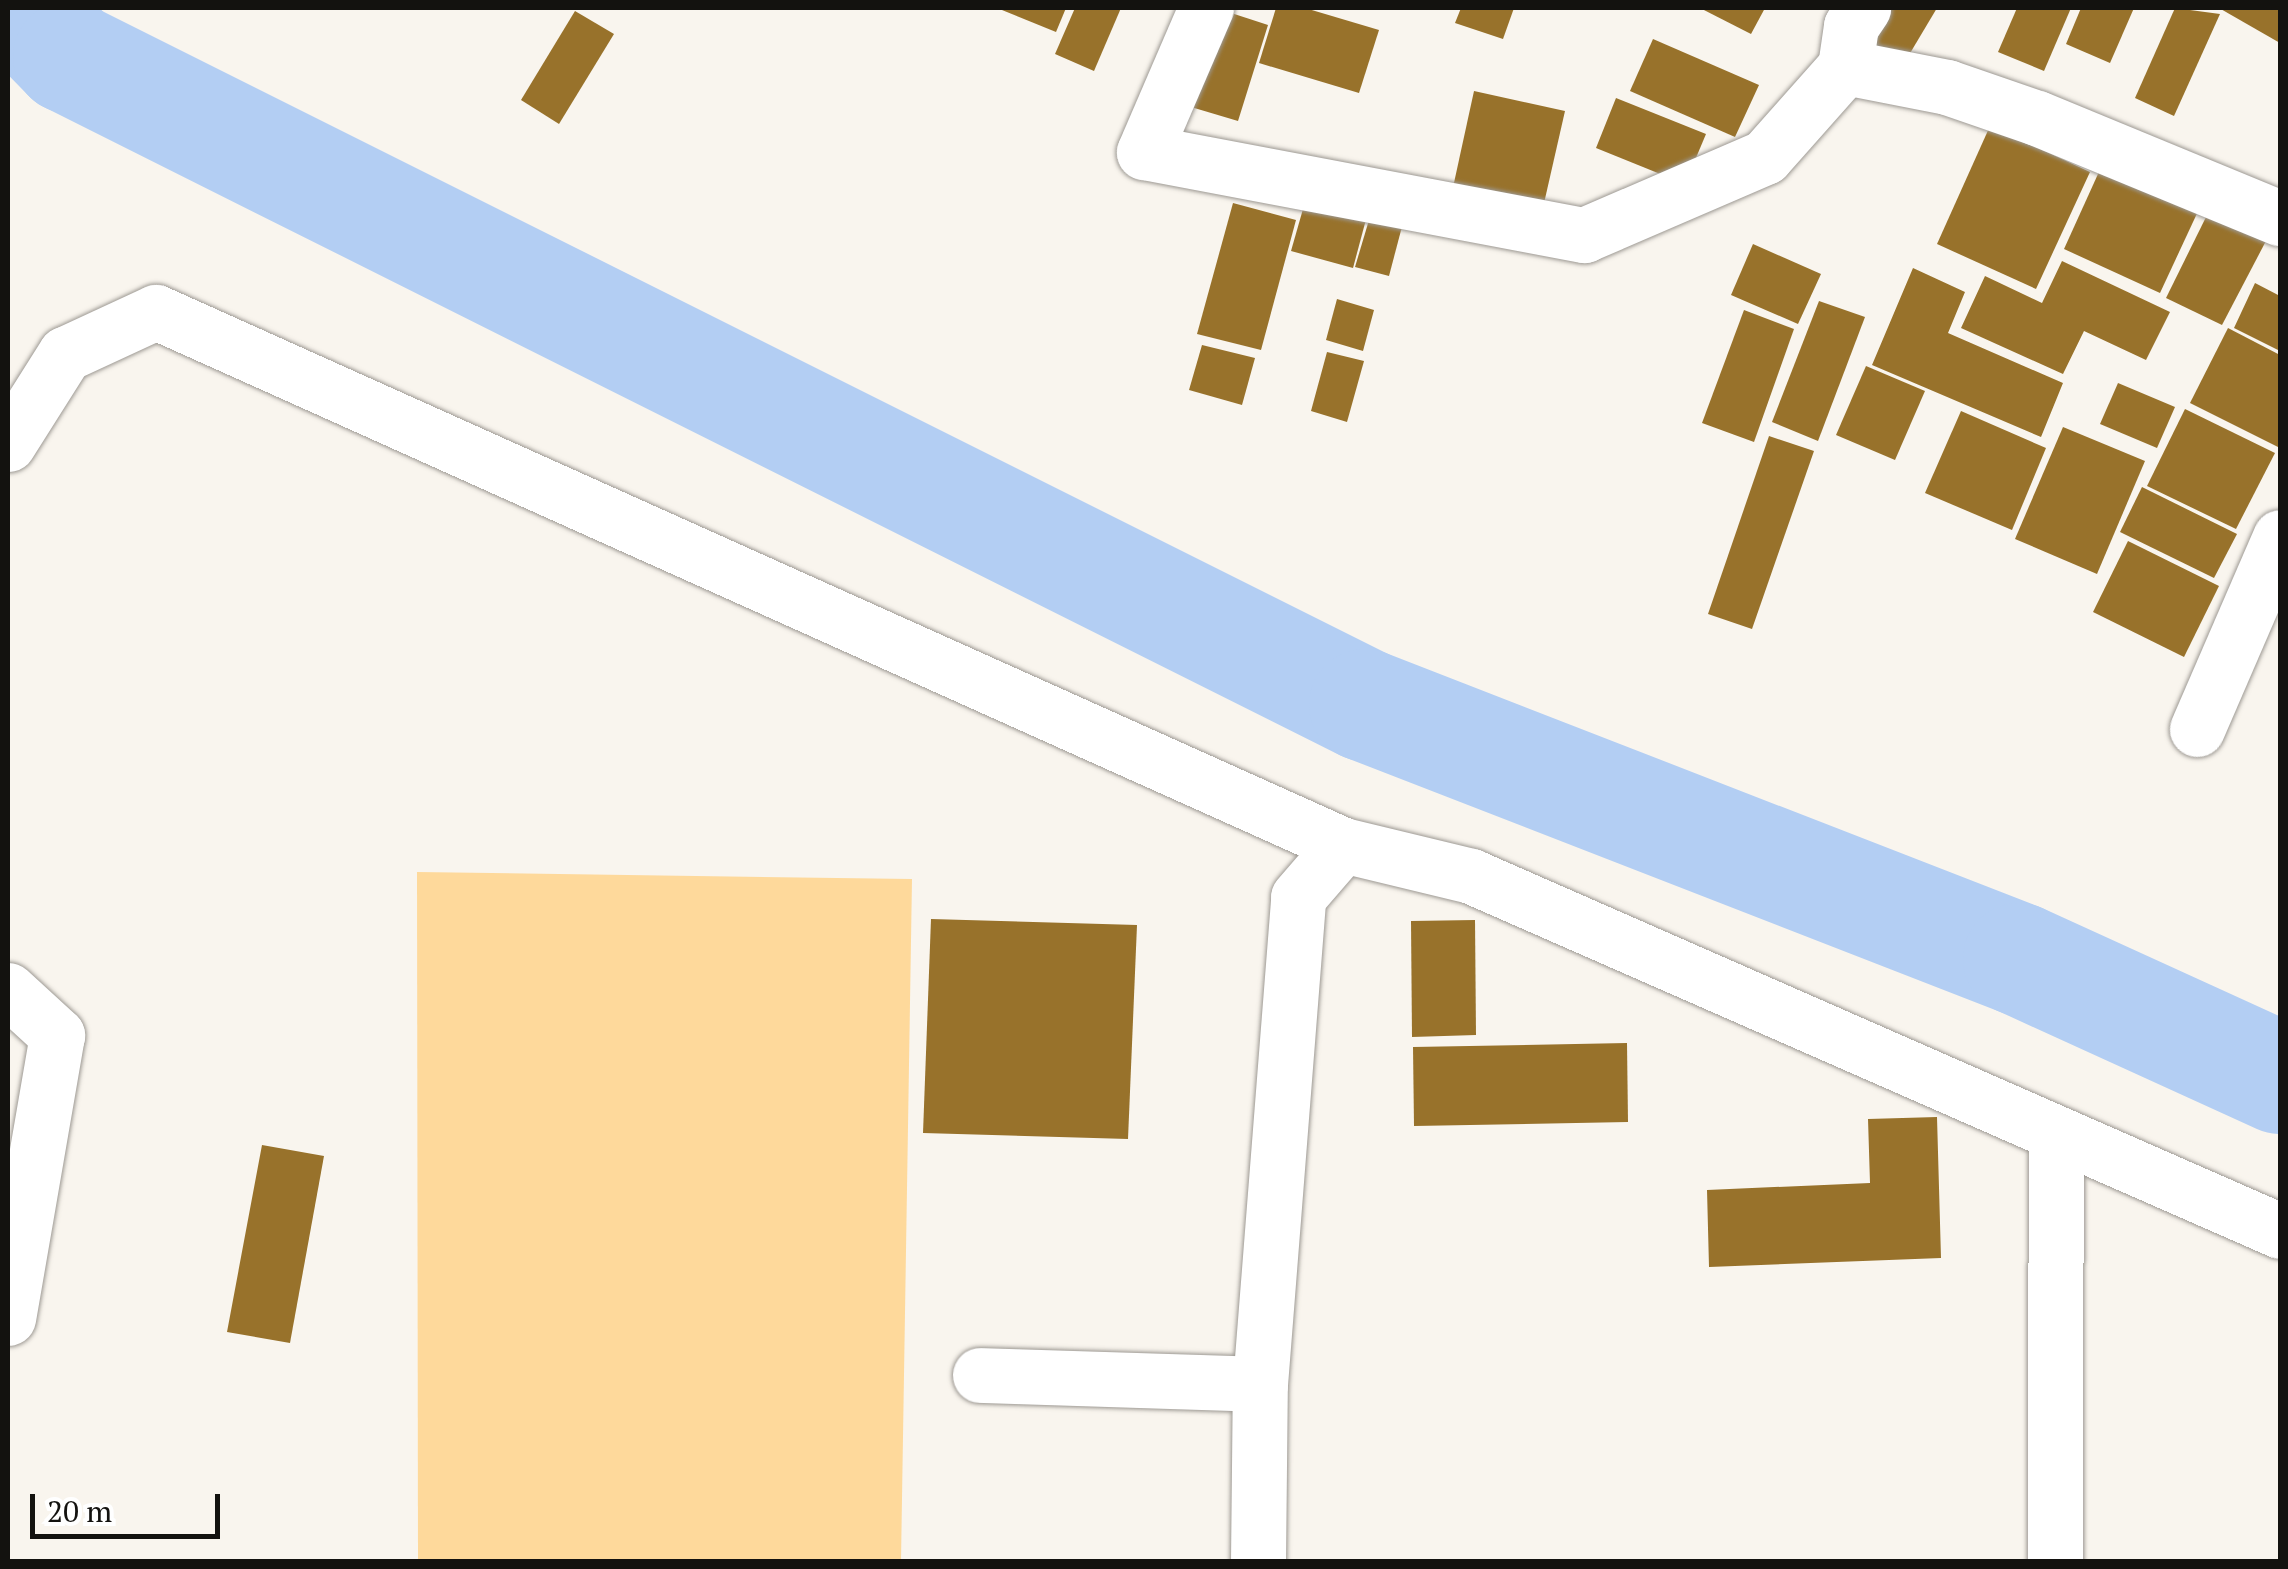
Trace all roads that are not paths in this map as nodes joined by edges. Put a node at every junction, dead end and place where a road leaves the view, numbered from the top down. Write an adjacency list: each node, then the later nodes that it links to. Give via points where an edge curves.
1 (1206, 8): 3 (street, via 1144,152 1584,235 1765,157)
2 (1863, 8): 3 (street, via 1851,26)
3 (1845, 67): 4 (street, via 1948,87)
4 (2280, 218)
5 (8, 444): 8 (street, via 65,354 156,312)
6 (2280, 536): 7 (street)
7 (2196, 728)
8 (1344, 845): 10 (street, via 1471,876); 14 (street, via 1298,897)
9 (8, 990): 12 (street, via 58,1034)
10 (2056, 1136): 11 (street); 16 (street)
11 (2280, 1231)
12 (8, 1318)
13 (980, 1375): 14 (street)
14 (1260, 1384): 15 (street)
15 (1258, 1562)
16 (2056, 1562)

